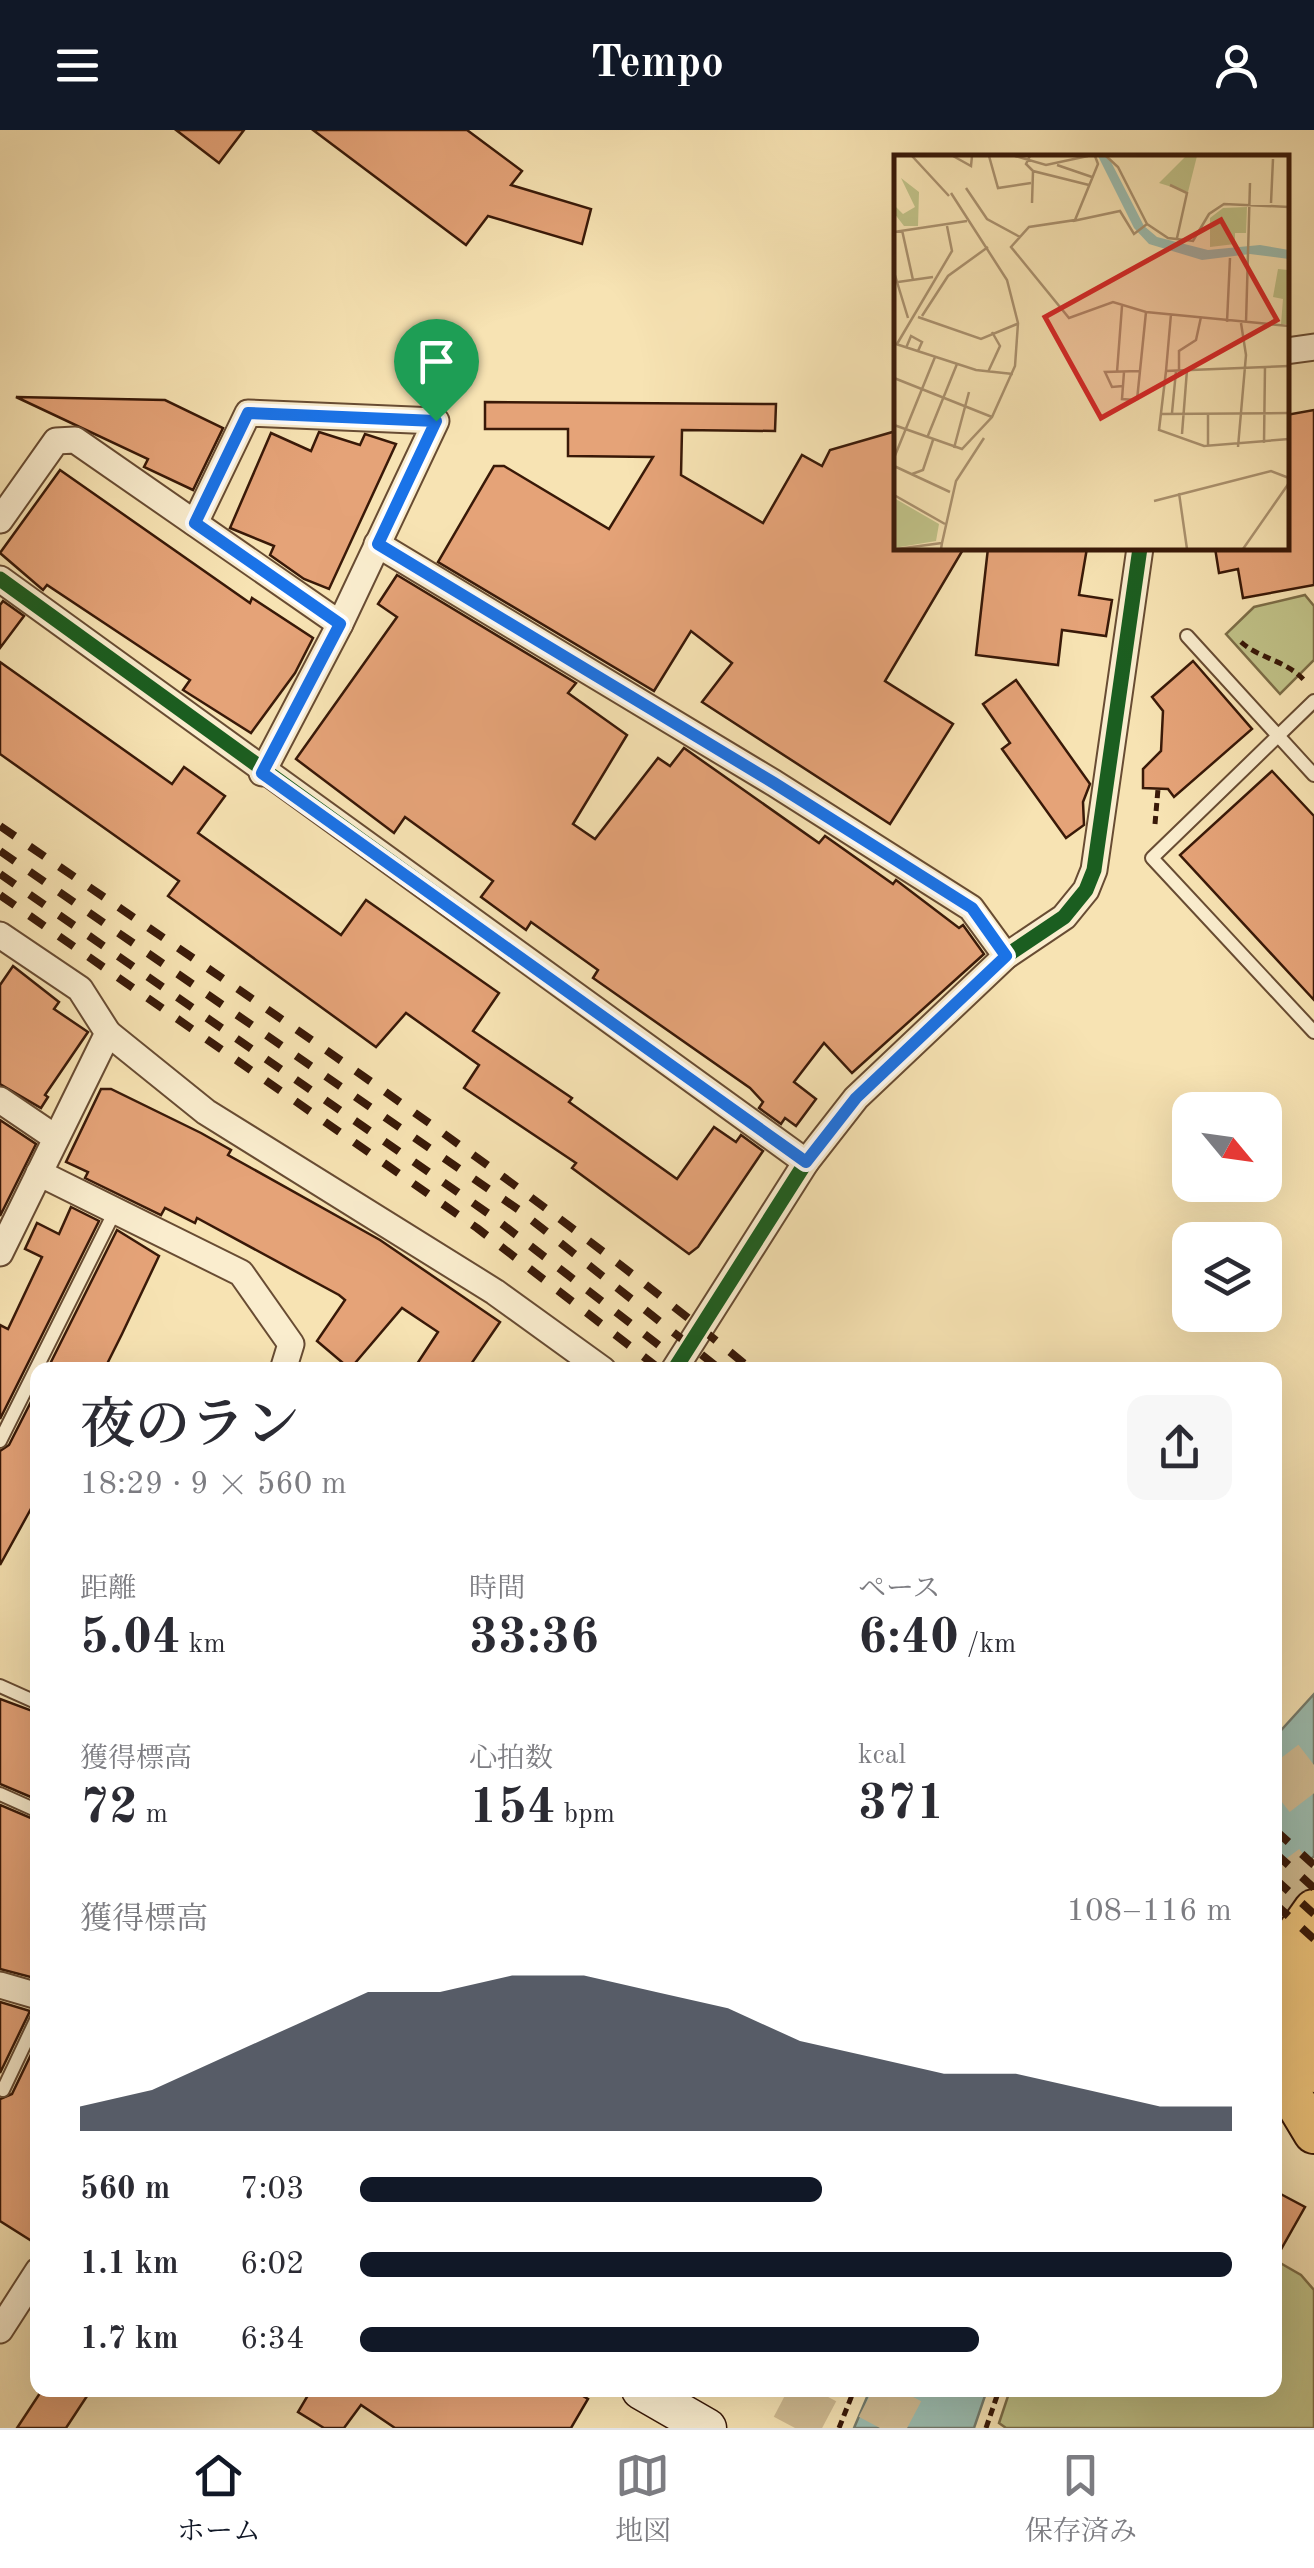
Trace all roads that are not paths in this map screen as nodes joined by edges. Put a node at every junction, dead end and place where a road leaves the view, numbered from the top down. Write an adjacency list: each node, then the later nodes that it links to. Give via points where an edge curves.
1 (1314, 347): 2 (street)
2 (1289, 351)
3 (0, 520): 4 (street, via 56,441 75,440)
4 (195, 523): 5 (street, via 248,413 436,421); 8 (street)
5 (378, 544): 8 (street); 15 (street, via 972,908)
6 (1140, 550): 15 (street, via 1094,870 1064,917)
7 (0, 579): 12 (street)
8 (340, 624): 12 (street)
9 (1187, 636): 11 (lane)
10 (1314, 701): 11 (lane)
11 (1276, 736): 13 (lane); 16 (lane, via 1152,858)
12 (262, 773): 20 (street)
13 (1314, 775)
14 (0, 935): 17 (street, via 80,989)
15 (1006, 956): 20 (street, via 856,1098)
16 (1314, 1032)
17 (108, 1033): 19 (street); 26 (street, via 206,1112 448,1261)
18 (0, 1100): 19 (street)
19 (56, 1138): 21 (street)
20 (806, 1162): 27 (street)
21 (39, 1173): 22 (street); 23 (street)
22 (115, 1211): 24 (lane); 25 (street, via 241,1273 291,1344)
23 (1, 1248)
24 (40, 1362)
25 (285, 1362)
26 (593, 1362)
27 (679, 1362)
28 (30, 1381): 29 (lane)
29 (0, 1441)
30 (0, 1686): 31 (lane)
31 (30, 1699)
32 (0, 1794): 33 (lane)
33 (30, 1807)
34 (1314, 1910): 35 (main road)
35 (1282, 1955)
36 (1314, 1960): 40 (main road, via 1300,1983 1294,2022)
37 (0, 1984): 38 (street)
38 (30, 1993)
39 (30, 2033): 42 (lane)
40 (1314, 2072)
41 (1282, 2080): 43 (main road)
42 (3, 2090)
43 (1314, 2133)
44 (30, 2283): 45 (street)
45 (0, 2330)
46 (653, 2397): 47 (street)
47 (707, 2428)

